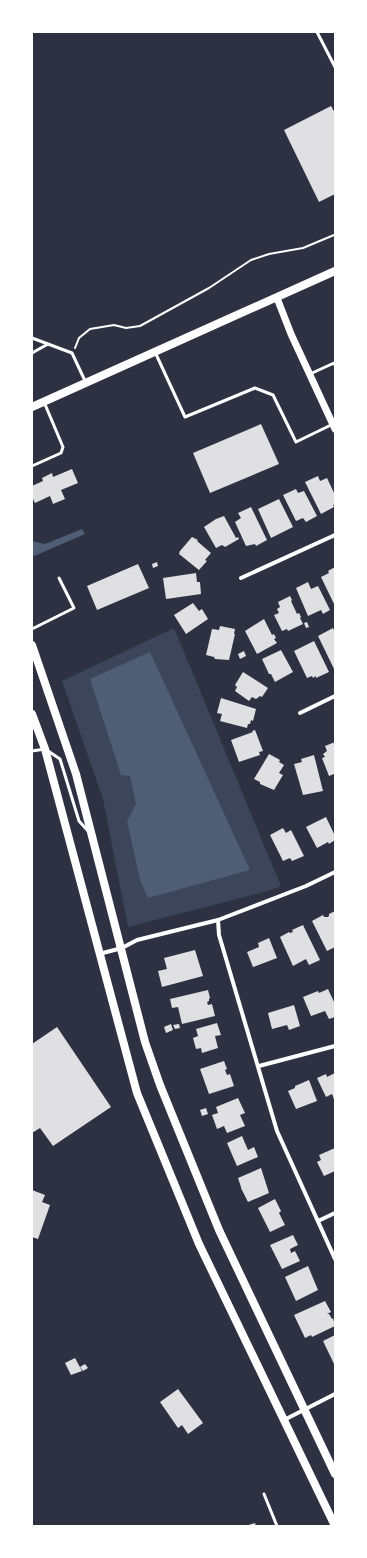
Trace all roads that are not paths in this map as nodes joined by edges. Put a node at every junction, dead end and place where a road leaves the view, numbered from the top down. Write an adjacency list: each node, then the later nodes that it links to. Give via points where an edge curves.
1 (317, 32): 2 (lane)
2 (335, 67)
3 (335, 271): 4 (main road)
4 (277, 298): 7 (main road); 10 (street)
5 (32, 338): 6 (lane)
6 (48, 344): 8 (lane); 11 (lane, via 72,353)
7 (155, 352): 11 (main road); 14 (lane, via 185,417 254,388 273,396 296,442)
8 (32, 353)
9 (335, 365): 10 (lane, via 334,363)
10 (309, 374): 14 (street)
11 (86, 382): 12 (main road)
12 (44, 402): 13 (main road); 15 (lane, via 63,447 61,453)
13 (32, 408)
14 (334, 425)
15 (32, 466)
16 (335, 536): 18 (street)
17 (60, 578): 19 (lane, via 74,608)
18 (241, 578)
19 (32, 629)
20 (32, 645): 26 (main road, via 76,774)
21 (335, 696): 23 (street)
22 (32, 714): 24 (main road)
23 (300, 714)
24 (45, 749): 25 (lane); 26 (lane, via 60,760 79,821); 30 (main road)
25 (32, 751)
26 (93, 836): 29 (main road)
27 (335, 872): 28 (street)
28 (218, 920): 29 (street, via 137,940); 32 (street, via 219,935)
29 (122, 948): 30 (street); 37 (main road, via 145,1042 160,1086 219,1230)
30 (99, 954): 38 (main road, via 137,1094 199,1244)
31 (335, 1046): 32 (street)
32 (259, 1066): 34 (street, via 277,1131)
33 (335, 1213): 34 (street)
34 (318, 1221): 35 (street)
35 (335, 1259)
36 (335, 1394): 37 (street)
37 (304, 1410): 38 (street); 39 (main road)
38 (284, 1420): 42 (main road)
39 (335, 1474)
40 (264, 1494): 41 (lane)
41 (277, 1526)
42 (335, 1526)

